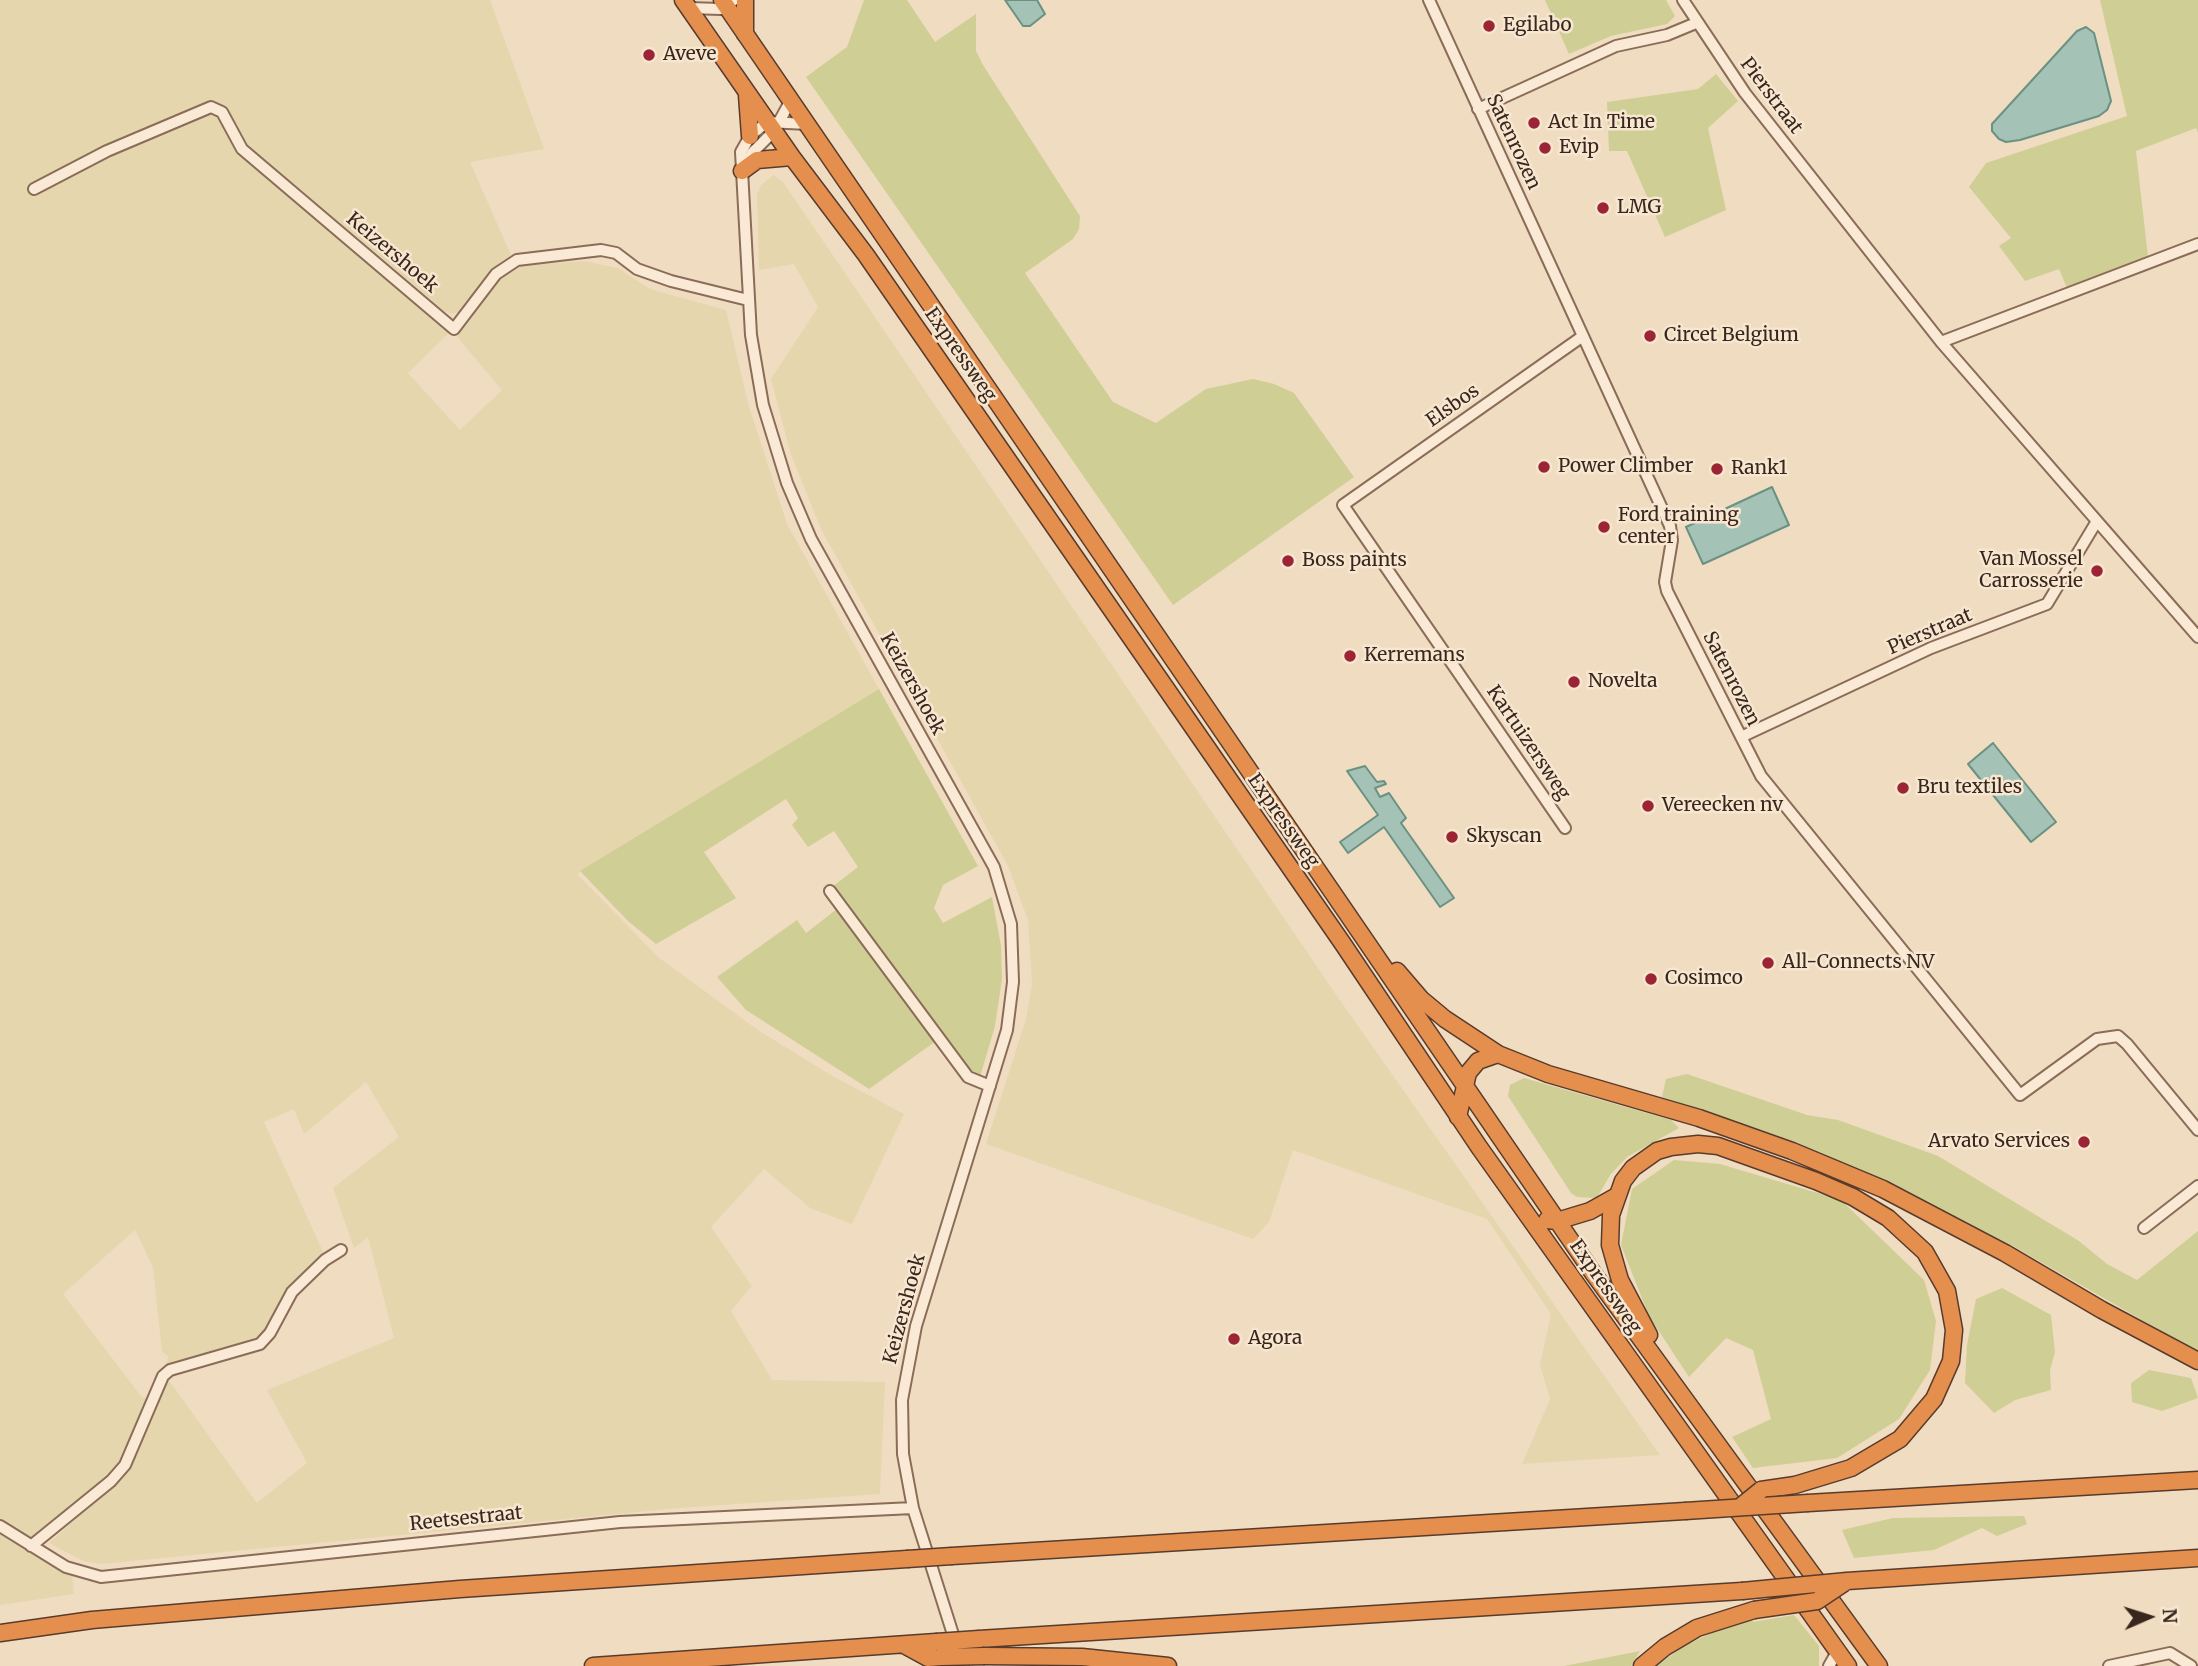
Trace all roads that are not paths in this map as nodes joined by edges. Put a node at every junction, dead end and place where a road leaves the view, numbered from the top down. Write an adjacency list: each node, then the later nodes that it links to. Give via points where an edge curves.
1 (745, 0): 9 (highway)
2 (1429, 0): 12 (street, Satenrozen)
3 (1683, 0): 8 (street, Pierstraat)
4 (1693, 0): 8 (street)
5 (724, 1): 7 (street); 9 (highway, Expressweg)
6 (685, 4): 7 (highway, Expressweg)
7 (703, 17): 10 (highway, Expressweg)
8 (1696, 23): 12 (street, via 1667,35 1616,46); 22 (street, Pierstraat, via 1745,93)
9 (745, 34): 11 (highway, Expressweg)
10 (747, 95): 14 (highway, Expressweg); 15 (highway)
11 (791, 100): 13 (highway, Expressweg); 14 (street)
12 (1478, 109): 21 (street, Satenrozen)
13 (808, 124): 14 (street); 29 (highway, Expressweg)
14 (774, 125): 15 (street); 16 (highway, Expressweg); 17 (street)
15 (750, 136): 17 (street, Keizershoek, via 741,152)
16 (792, 157): 17 (highway, via 769,156); 33 (highway, Expressweg, via 866,256)
17 (742, 171): 20 (street, Keizershoek)
18 (34, 189): 20 (street, Keizershoek, via 107,151 211,107 222,112 242,149 454,329 496,274 517,260 601,250 671,281)
19 (2198, 244): 22 (street)
20 (748, 300): 32 (street, Keizershoek, via 763,405 799,514 994,867 1005,898 1013,956 1012,1006)
21 (1583, 337): 23 (street, Elsbos); 26 (street, Satenrozen, via 1671,531 1667,591)
22 (1941, 342): 24 (street, Pierstraat)
23 (1343, 505): 27 (street, Kartuizersweg)
24 (2097, 521): 25 (street, Pierstraat); 26 (street, Pierstraat, via 2047,604 1931,648)
25 (2198, 637)
26 (1741, 737): 34 (street, Satenrozen, via 1761,776 2020,1095 2097,1039 2118,1036)
27 (1565, 828)
28 (830, 891): 32 (street, via 968,1077)
29 (1372, 947): 30 (highway, via 1421,999); 31 (highway, Expressweg)
30 (1498, 1054): 31 (highway, via 1478,1061); 41 (highway, via 1548,1074 1699,1118 1883,1189)
31 (1464, 1083): 33 (highway); 38 (highway, Expressweg)
32 (990, 1086): 45 (street, Keizershoek, via 905,1372 902,1432)
33 (1458, 1117): 37 (highway, Expressweg)
34 (2198, 1130)
35 (2198, 1186): 39 (street)
36 (1615, 1197): 38 (highway, via 1590,1211); 42 (highway, via 1611,1245 1620,1280); 44 (highway, bridge, via 1633,1168 1657,1151 1685,1144 1718,1146 1853,1197 1907,1233 1938,1270 1947,1291 1954,1330 1951,1361 1934,1399 1900,1439 1839,1472 1761,1490)
37 (1531, 1218): 38 (highway); 53 (highway, Expressweg)
38 (1557, 1220): 42 (highway, Expressweg)
39 (2144, 1227)
40 (341, 1250): 47 (street, via 292,1292 260,1344 163,1376 125,1465)
41 (2198, 1362)
42 (1680, 1393): 50 (highway, Expressweg)
43 (2198, 1480): 44 (highway, bridge)
44 (1740, 1507): 51 (highway, bridge, via 460,1589 92,1620)
45 (914, 1508): 47 (street, Reetsestraat, via 607,1523 101,1577 79,1573); 55 (street, Keizershoek)
46 (0, 1526): 47 (street, Reetsestraat)
47 (31, 1546)
48 (2198, 1558): 49 (highway)
49 (1847, 1581): 52 (highway, bridge, via 979,1639); 57 (highway, bridge, via 1817,1601 1754,1610 1697,1628)
50 (1851, 1632): 53 (highway); 59 (highway, Expressweg)
51 (0, 1633)
52 (938, 1650): 54 (highway, via 902,1644); 56 (highway, bridge)
53 (1833, 1659): 58 (highway, Expressweg)
54 (593, 1666)
55 (963, 1666)
56 (1168, 1666)
57 (1642, 1666)
58 (1848, 1666)
59 (1879, 1666)
60 (2109, 1666): 61 (street, via 2171,1653)
61 (2191, 1666)

